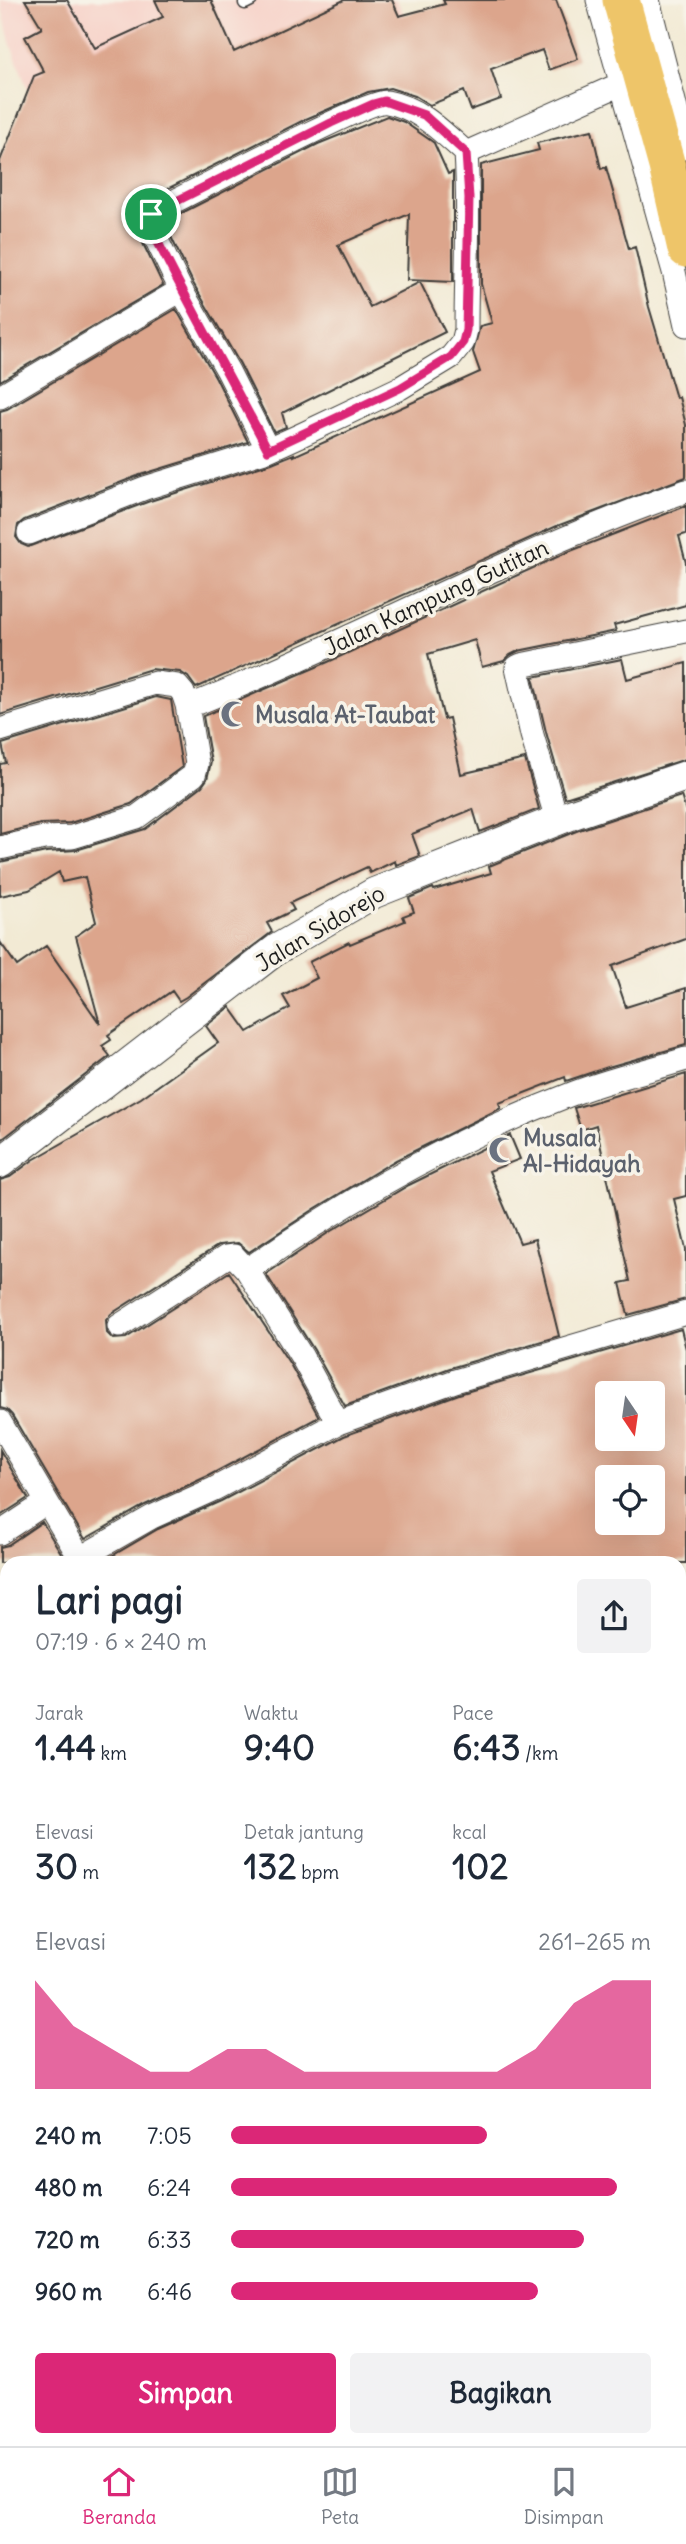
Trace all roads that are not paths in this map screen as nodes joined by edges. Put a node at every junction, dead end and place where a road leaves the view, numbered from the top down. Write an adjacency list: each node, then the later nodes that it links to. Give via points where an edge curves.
1 (598, 0): 5 (street)
2 (621, 0): 4 (main road)
3 (648, 0): 4 (street)
4 (644, 36): 5 (main road); 7 (street)
5 (633, 80): 6 (street); 7 (main road); 9 (street)
6 (466, 153): 10 (street, via 424,115 384,101 331,123 151,214 149,224); 13 (street, via 469,198 463,342 451,357 400,388)
7 (680, 158): 8 (main road)
8 (682, 212): 9 (main road)
9 (682, 263): 11 (street)
10 (180, 290): 12 (street); 13 (street)
11 (686, 325)
12 (0, 397)
13 (268, 450): 15 (street, via 145,488)
14 (686, 491): 17 (street, Jalan Kampung Gutitan, via 572,533 350,638)
15 (29, 533)
16 (686, 631): 20 (street, via 517,667)
17 (187, 705): 18 (street, via 177,686 155,684); 21 (street, via 197,764 194,775 137,817 72,836)
18 (0, 730)
19 (686, 776): 20 (street, Jalan Sidorejo)
20 (557, 820): 23 (street, Jalan Sidorejo, via 374,893 277,949)
21 (0, 848)
22 (686, 1059): 24 (street, via 570,1094 431,1155 293,1237)
23 (0, 1163)
24 (247, 1270): 26 (street, via 234,1256 226,1257); 28 (street)
25 (686, 1313): 28 (street, via 454,1381)
26 (119, 1326)
27 (0, 1422): 29 (street)
28 (338, 1423): 32 (street, via 152,1517)
29 (47, 1502): 30 (street); 31 (street)
30 (0, 1533)
31 (79, 1556)
32 (88, 1556)

